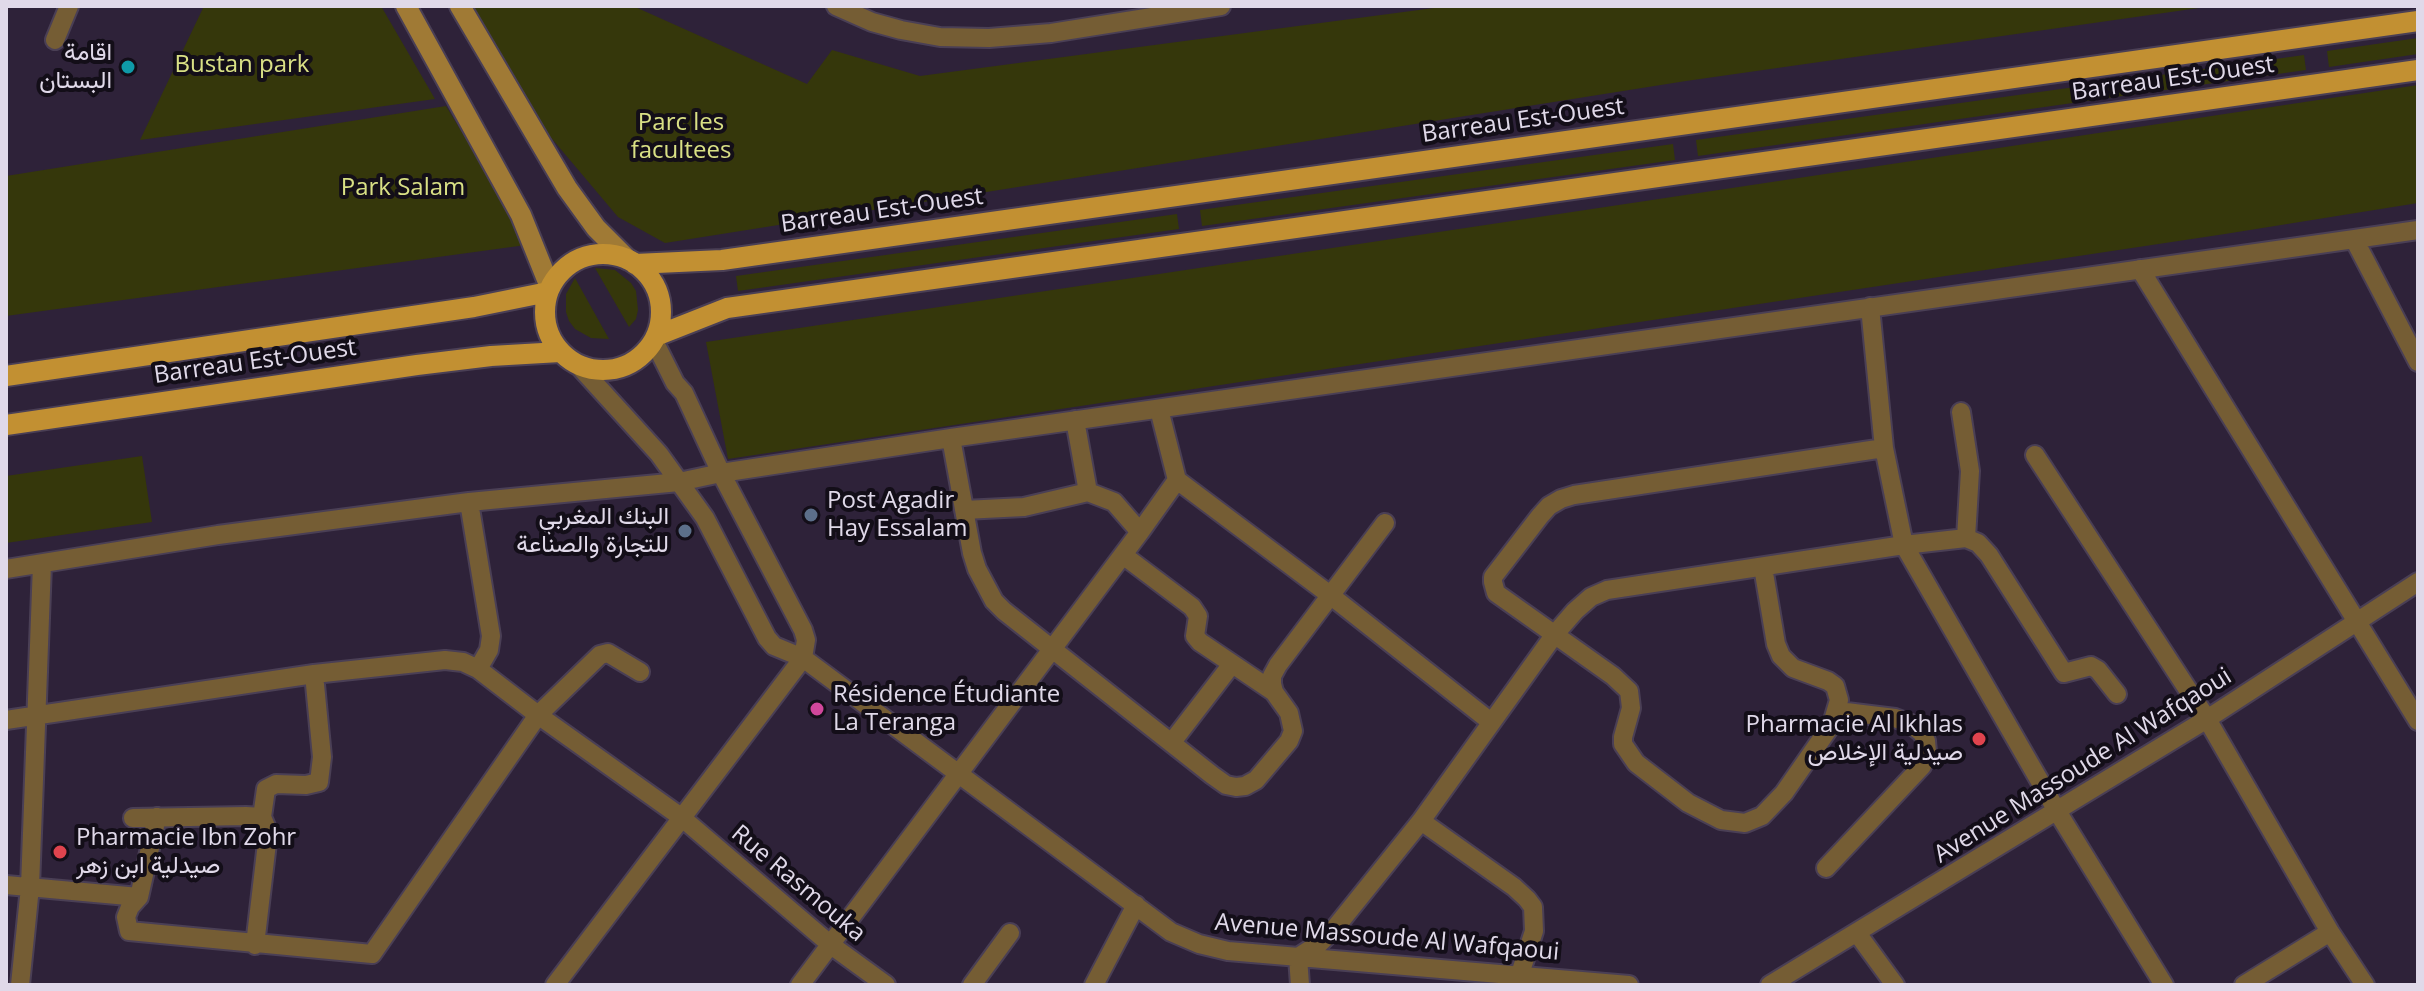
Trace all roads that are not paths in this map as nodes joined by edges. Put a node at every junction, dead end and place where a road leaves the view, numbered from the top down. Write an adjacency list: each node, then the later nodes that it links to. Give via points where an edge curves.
1 (69, 6): 7 (street)
2 (406, 6): 13 (main road, via 521,215)
3 (460, 6): 11 (main road, via 567,188 596,228)
4 (836, 6): 5 (street, via 901,30 989,38)
5 (1221, 6)
6 (2418, 21): 11 (main road, Barreau Est-Ouest, via 722,260)
7 (55, 40)
8 (2418, 70): 15 (main road, Barreau Est-Ouest, via 727,308)
9 (2418, 230): 10 (street)
10 (2354, 239): 12 (street); 17 (street)
11 (631, 262): 13 (main road, via 602,254 583,256); 15 (main road, via 646,272 660,301)
12 (2140, 269): 14 (street); 43 (street)
13 (549, 289): 16 (main road, via 547,330); 19 (main road, Barreau Est-Ouest, via 474,307)
14 (1870, 307): 20 (street); 25 (street)
15 (655, 339): 18 (main road, via 637,359 612,370); 27 (street)
16 (560, 352): 18 (main road); 23 (main road, Barreau Est-Ouest, via 417,365)
17 (2418, 362)
18 (579, 366): 29 (street, Avenue Massoude Al Wafqaoui)
19 (6, 376)
20 (1159, 409): 22 (street); 28 (street)
21 (1961, 412): 35 (street, via 1970,471)
22 (1075, 420): 24 (street); 30 (street)
23 (6, 425)
24 (951, 438): 27 (street); 32 (street)
25 (1884, 448): 36 (street); 44 (street, via 1561,499 1540,516 1493,577 1496,593)
26 (2035, 455): 56 (street)
27 (721, 473): 29 (street); 46 (street, via 803,630)
28 (1177, 480): 34 (street); 42 (street)
29 (679, 482): 31 (street); 46 (street, Avenue Massoude Al Wafqaoui, via 705,518 767,638)
30 (1088, 492): 32 (street, via 1024,507); 34 (street, via 1114,502)
31 (469, 502): 38 (street); 48 (street, via 491,636)
32 (964, 510): 45 (street, via 977,569 994,601)
33 (1385, 523): 42 (street)
34 (1140, 532): 37 (street)
35 (1966, 538): 36 (street); 52 (street, via 1989,555 2064,673 2091,666)
36 (1904, 545): 39 (street); 62 (street)
37 (1123, 555): 45 (street); 47 (street, via 1192,607 1198,616 1195,636)
38 (42, 564): 40 (street); 55 (street)
39 (1763, 567): 44 (street, via 1607,590 1591,597); 53 (street, via 1781,656 1793,668 1822,676 1835,686)
40 (6, 569)
41 (2418, 582): 43 (street, Avenue Massoude Al Wafqaoui)
42 (1330, 595): 51 (street, via 1278,665 1272,676); 59 (street)
43 (2357, 624): 56 (street, Avenue Massoude Al Wafqaoui); 58 (street)
44 (1555, 634): 53 (street, via 1629,691 1623,744 1636,763 1688,803 1721,820 1745,823 1762,816 1784,793); 59 (street)
45 (1052, 648): 60 (street); 61 (street)
46 (803, 658): 61 (street, Avenue Massoude Al Wafqaoui); 65 (street)
47 (1232, 664): 51 (street); 60 (street)
48 (478, 669): 50 (street, via 445,660); 54 (street, Rue Rasmouka)
49 (640, 672): 54 (street, via 608,653 600,655)
50 (314, 674): 55 (street); 64 (street, via 322,757 319,782 266,789)
51 (1274, 692): 60 (street, via 1289,713 1293,731 1256,780 1245,786 1226,785)
52 (2117, 694)
53 (1838, 711): 68 (street, via 1911,724 1922,733 1927,752 1922,766)
54 (538, 715): 65 (street, Rue Rasmouka); 76 (street, via 372,954)
55 (37, 716): 57 (street); 70 (street)
56 (2207, 719): 62 (street, Avenue Massoude Al Wafqaoui); 73 (street)
57 (6, 720)
58 (2418, 721)
59 (1491, 722): 67 (street)
60 (1172, 742)
61 (960, 772): 72 (street, Avenue Massoude Al Wafqaoui); 77 (street)
62 (2057, 811): 75 (street, Avenue Massoude Al Wafqaoui); 91 (street)
63 (157, 817): 64 (street); 66 (street); 71 (street)
64 (262, 817): 76 (street, via 267,843)
65 (681, 817): 77 (street, Rue Rasmouka); 82 (street)
66 (133, 818)
67 (1421, 821): 78 (street, via 1335,928); 79 (street, via 1514,887 1533,907 1534,931)
68 (1826, 868)
69 (6, 885): 70 (street)
70 (30, 887): 71 (street); 81 (street)
71 (139, 897): 76 (street, via 126,917 129,931)
72 (1136, 905): 78 (street, Avenue Massoude Al Wafqaoui, via 1171,932 1199,944); 86 (street)
73 (2330, 932): 92 (street); 93 (street)
74 (1010, 933): 85 (street)
75 (1857, 933): 89 (street, Avenue Massoude Al Wafqaoui); 90 (street)
76 (255, 945)
77 (831, 945): 83 (street); 84 (street, Rue Rasmouka)
78 (1298, 957): 80 (street, Avenue Massoude Al Wafqaoui); 87 (street)
79 (1520, 974): 80 (street, Avenue Massoude Al Wafqaoui); 88 (street, Avenue Massoude Al Wafqaoui)
80 (1486, 978)
81 (20, 985)
82 (555, 985)
83 (800, 985)
84 (886, 985)
85 (972, 985)
86 (1094, 985)
87 (1300, 985)
88 (1629, 985)
89 (1770, 985)
90 (1895, 985)
91 (2164, 985)
92 (2244, 985)
93 (2365, 985)

